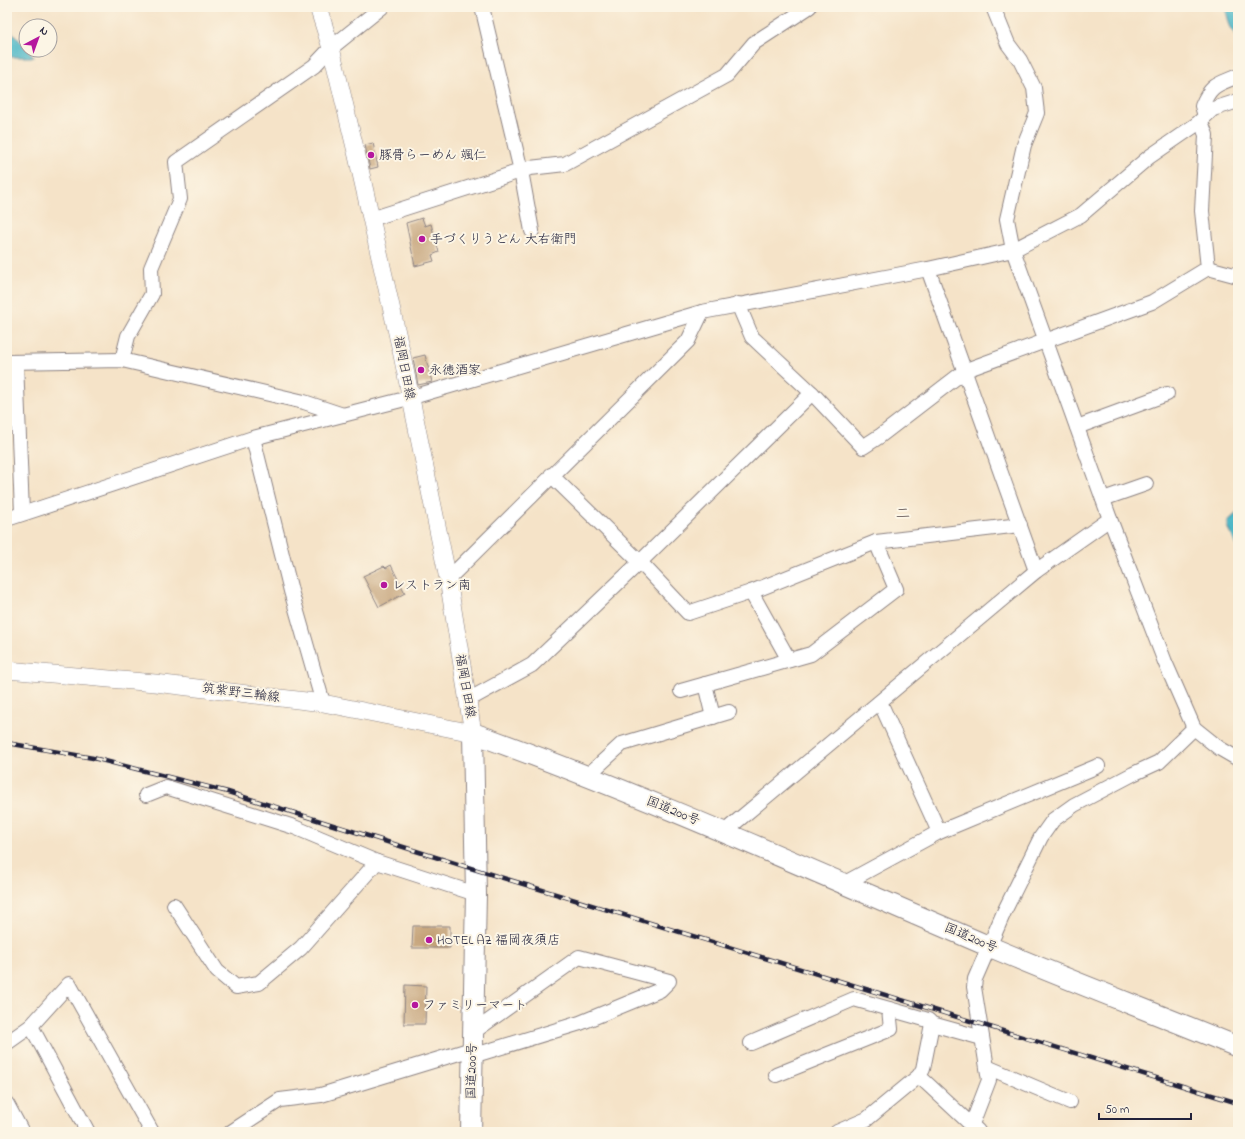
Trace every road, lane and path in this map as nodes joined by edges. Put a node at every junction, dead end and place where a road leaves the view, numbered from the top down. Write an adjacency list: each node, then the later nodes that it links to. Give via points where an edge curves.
1 (318, 7): 6 (main road, 福岡日田線)
2 (382, 7): 6 (street)
3 (482, 7): 10 (street)
4 (809, 7): 10 (street, via 754,43 727,75 686,99 565,164)
5 (993, 7): 13 (street, via 1008,44 1020,60 1034,88 1037,113 1024,145 1007,219)
6 (331, 48): 11 (main road, 福岡日田線); 20 (street, via 314,66 176,162 180,199 151,268 152,294 128,336)
7 (1238, 76): 9 (street, via 1216,85 1208,92 1202,106)
8 (1238, 100): 9 (street, via 1213,109)
9 (1201, 120): 13 (street, via 1149,157 1081,215); 14 (street, via 1206,135 1202,211)
10 (521, 171): 11 (street); 12 (street)
11 (371, 219): 25 (main road, 福岡日田線, via 402,355)
12 (532, 230)
13 (1013, 250): 15 (street); 19 (street)
14 (1208, 268): 16 (street); 19 (street, via 1152,302)
15 (928, 269): 17 (street); 22 (street)
16 (1238, 276)
17 (738, 304): 18 (street); 23 (street, via 752,337)
18 (702, 312): 25 (street); 29 (street, via 688,341)
19 (1045, 341): 22 (street); 27 (street)
20 (122, 360): 21 (street); 26 (street, via 304,402)
21 (11, 362): 32 (street)
22 (966, 370): 23 (street, via 863,447); 35 (street)
23 (812, 393): 37 (street)
24 (1167, 394): 27 (street)
25 (409, 398): 26 (street); 39 (main road, 福岡日田線)
26 (343, 415): 28 (street)
27 (1076, 427): 31 (street)
28 (253, 438): 32 (street); 47 (street, via 291,591)
29 (551, 475): 37 (street); 39 (street)
30 (1146, 484): 31 (street)
31 (1103, 499): 34 (street)
32 (22, 513): 33 (street)
33 (7, 519)
34 (1110, 519): 38 (street); 50 (street, via 1165,662)
35 (1020, 525): 36 (street); 38 (street)
36 (876, 542): 40 (street); 41 (street, via 896,589 811,654)
37 (640, 562): 40 (street, via 688,613); 45 (street, via 532,665)
38 (1036, 571): 46 (street)
39 (448, 579): 45 (main road, 福岡日田線)
40 (751, 592): 41 (street)
41 (789, 660): 43 (street)
42 (7, 670): 47 (main road, 筑紫野三輪線, via 155,683)
43 (705, 684): 44 (street); 49 (street)
44 (681, 691)
45 (468, 700): 51 (main road, 福岡日田線)
46 (880, 702): 56 (street); 57 (street)
47 (323, 704): 51 (main road, 筑紫野三輪線)
48 (729, 712): 49 (street)
49 (713, 717): 54 (street, via 622,744)
50 (1194, 728): 52 (street); 62 (street, via 1159,762 1074,805 1053,820 1041,837)
51 (473, 733): 54 (highway, 国道200号); 60 (highway, 国道200号)
52 (1238, 759)
53 (1098, 766): 57 (street)
54 (587, 776): 56 (highway, 国道200号)
55 (146, 796): 58 (street, via 166,787 294,827)
56 (724, 832): 59 (highway, 国道200号)
57 (939, 832): 59 (street)
58 (377, 862): 60 (street); 61 (street, via 301,948 259,983 236,987 217,971)
59 (845, 883): 62 (highway, 国道200号)
60 (476, 894): 69 (highway, 国道200号)
61 (174, 906)
62 (989, 946): 66 (street, via 974,987); 70 (highway, 国道200号)
63 (889, 1009): 64 (street, via 928,1020); 68 (street, via 854,999); 72 (street, via 891,1029)
64 (932, 1024): 66 (street); 73 (street, via 923,1069)
65 (31, 1026): 67 (street); 78 (street); 79 (street, via 69,984)
66 (982, 1038): 71 (street)
67 (7, 1043)
68 (751, 1043)
69 (472, 1046): 69 (street, via 579,957 669,981 660,990 580,1023); 80 (street, via 321,1095 280,1100); 81 (highway, 国道200号)
70 (1238, 1047)
71 (987, 1066): 74 (street); 76 (street, via 989,1080)
72 (776, 1075)
73 (919, 1076): 76 (street); 82 (street, via 866,1119)
74 (1070, 1102)
75 (7, 1104): 77 (street)
76 (974, 1130)
77 (22, 1132)
78 (88, 1132)
79 (152, 1132)
80 (231, 1132)
81 (471, 1132)
82 (837, 1132)

